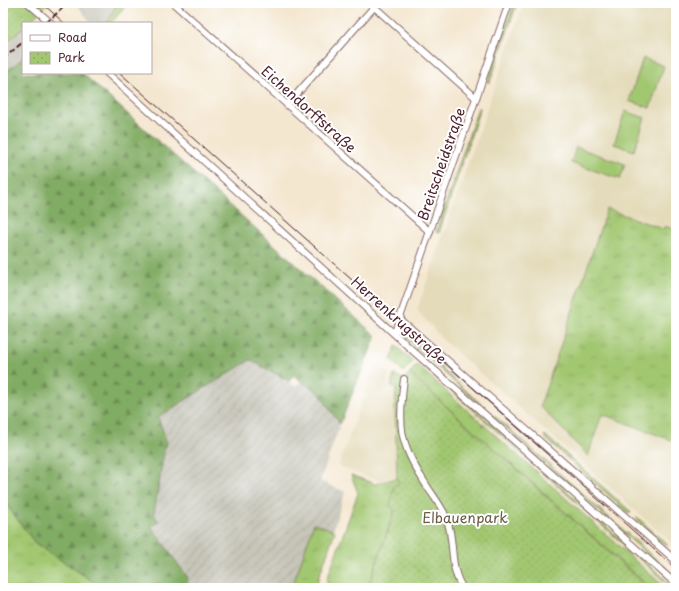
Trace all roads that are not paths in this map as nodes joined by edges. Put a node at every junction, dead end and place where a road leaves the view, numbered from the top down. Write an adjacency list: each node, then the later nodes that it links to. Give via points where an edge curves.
1 (28, 3): 5 (street)
2 (173, 3): 8 (street, Eichendorffstraße)
3 (509, 3): 7 (street, Breitscheidstraße)
4 (372, 5): 7 (street); 8 (street)
5 (50, 22)
6 (108, 74): 11 (street, Herrenkrugstraße)
7 (476, 98): 9 (street, Breitscheidstraße)
8 (287, 105): 9 (street, Eichendorffstraße)
9 (430, 232): 10 (street, Breitscheidstraße)
10 (400, 319): 11 (street, Breitscheidstraße); 13 (street, Herrenkrugstraße)
11 (395, 332): 14 (street, Herrenkrugstraße)
12 (404, 379): 15 (street, via 400,416 404,444 415,467 447,518 457,575)
13 (676, 561)
14 (676, 584)
15 (463, 588)

